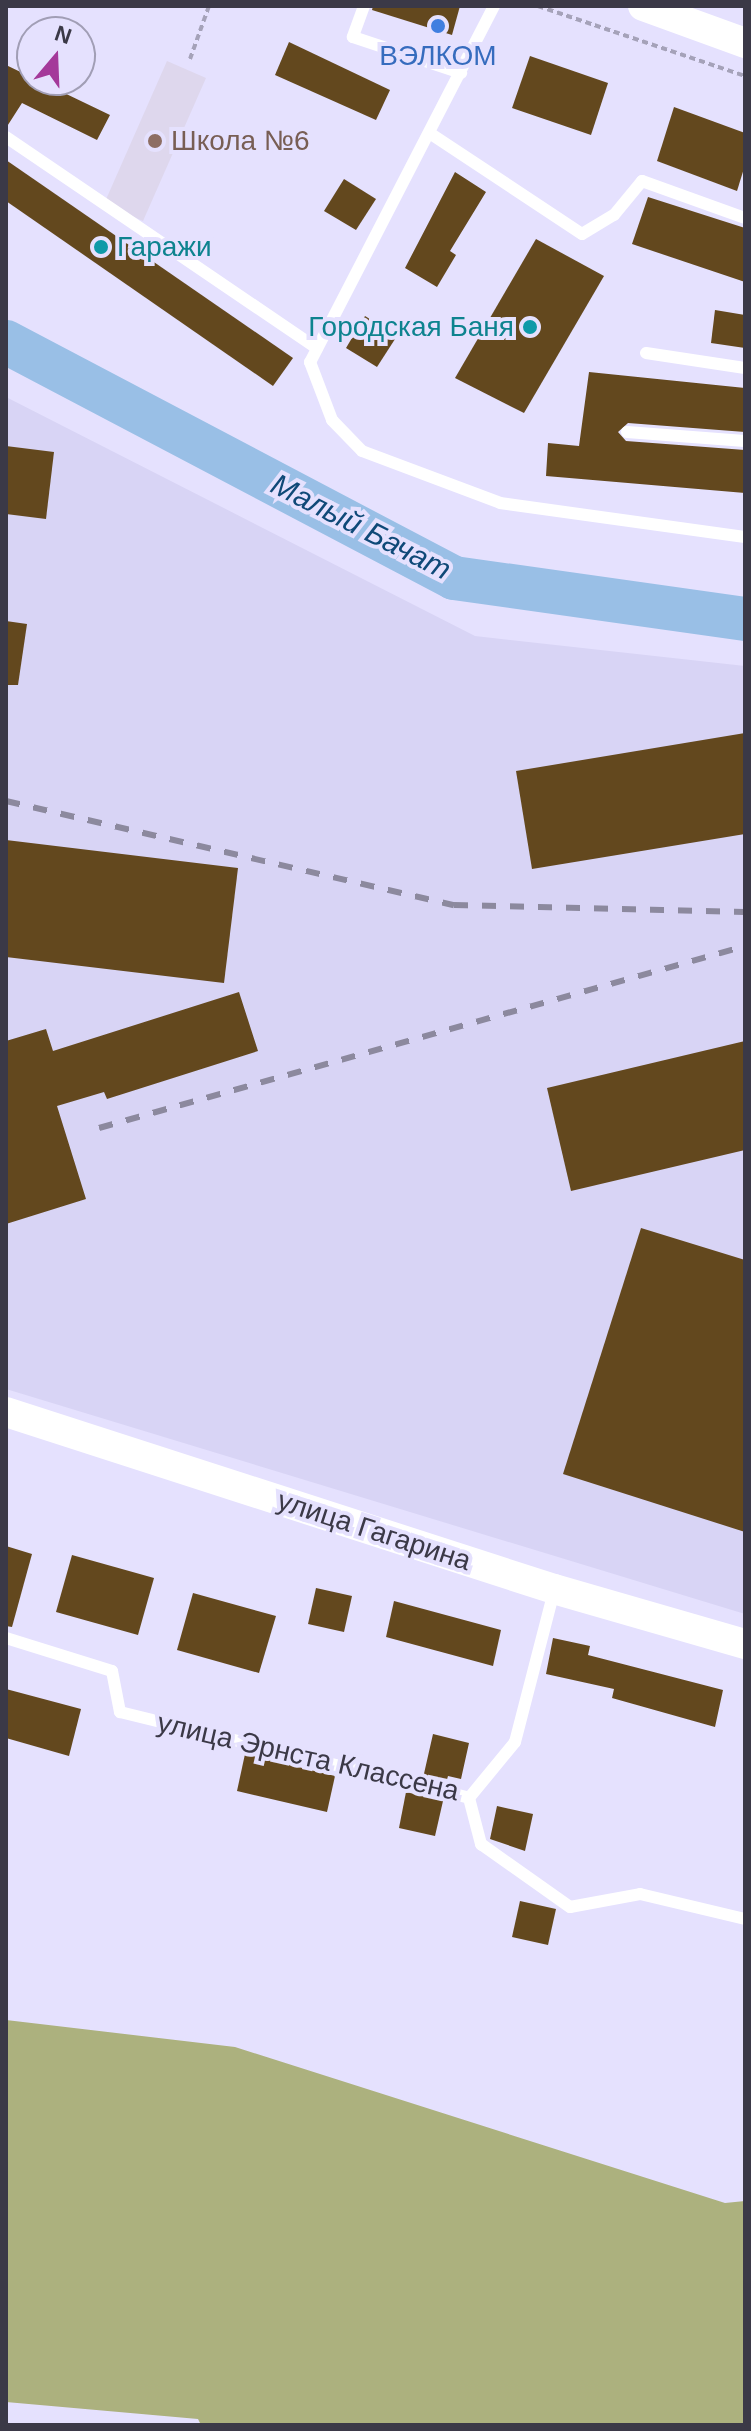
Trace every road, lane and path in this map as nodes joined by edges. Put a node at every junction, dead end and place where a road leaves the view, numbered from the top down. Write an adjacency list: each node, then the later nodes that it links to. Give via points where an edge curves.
1 (209, 6): 7 (path)
2 (364, 6): 8 (lane, via 353,37)
3 (494, 6): 8 (lane)
4 (538, 6): 9 (path)
5 (643, 6): 6 (street)
6 (745, 43)
7 (190, 59)
8 (461, 73): 10 (lane)
9 (745, 76)
10 (431, 134): 12 (lane, via 582,234 614,215 642,181); 13 (lane)
11 (6, 137): 13 (lane)
12 (745, 218)
13 (317, 348): 18 (lane, via 310,362 332,420 362,451 500,503)
14 (646, 353): 15 (lane)
15 (745, 368)
16 (627, 432): 17 (lane)
17 (745, 441)
18 (745, 537)
19 (6, 1412): 20 (street, улица Гагарина)
20 (554, 1589): 22 (street, улица Гагарина); 23 (lane, улица Эрнста Классена, via 515,1742)
21 (6, 1638): 23 (lane, улица Эрнста Классена, via 112,1671 120,1712)
22 (745, 1644)
23 (469, 1798): 24 (lane, via 481,1844 570,1907 640,1894)
24 (745, 1919)

